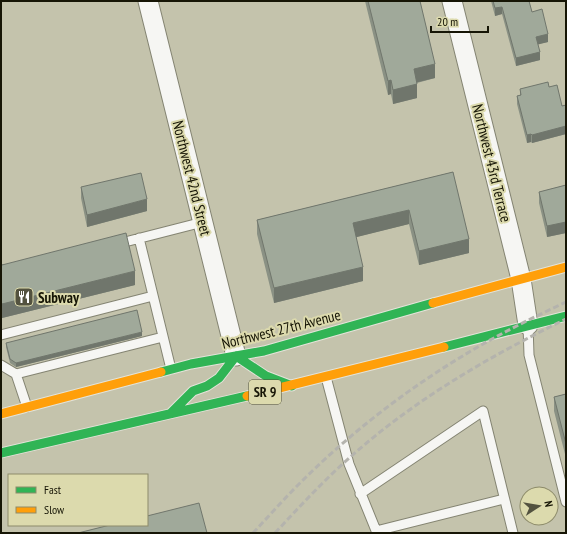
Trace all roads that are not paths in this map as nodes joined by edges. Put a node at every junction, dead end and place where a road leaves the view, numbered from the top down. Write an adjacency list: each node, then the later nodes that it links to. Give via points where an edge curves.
1 (148, 1): 3 (street, Northwest 42nd Street)
2 (452, 1): 7 (street, Northwest 43rd Terrace)
3 (203, 222): 4 (lane); 13 (street, Northwest 42nd Street)
4 (139, 238): 5 (lane); 8 (lane)
5 (108, 246)
6 (566, 268): 7 (main road, Northwest 27th Avenue)
7 (521, 279): 10 (street, Northwest 43rd Terrace); 13 (main road, Northwest 27th Avenue, via 264,351)
8 (153, 296): 11 (lane); 12 (lane)
9 (566, 316): 10 (main road, SR 9)
10 (528, 325): 17 (main road, SR 9); 25 (lane, via 529,355)
11 (1, 335)
12 (163, 337): 15 (lane); 16 (lane)
13 (236, 356): 15 (main road, Northwest 27th Avenue); 18 (main road, via 266,376); 20 (main road, via 219,378 193,391)
14 (1, 365): 16 (lane)
15 (171, 369): 19 (main road, Northwest 27th Avenue)
16 (16, 374): 19 (lane)
17 (326, 377): 18 (main road, SR 9); 23 (lane, via 349,464)
18 (292, 386): 20 (main road, SR 9)
19 (27, 407): 21 (main road, Northwest 27th Avenue)
20 (172, 413): 22 (main road, SR 9)
21 (1, 414)
22 (1, 452)
23 (360, 494): 24 (lane, via 483,411); 26 (lane)
24 (504, 498): 26 (lane); 27 (lane)
25 (566, 502)
26 (377, 532)
27 (513, 533)

